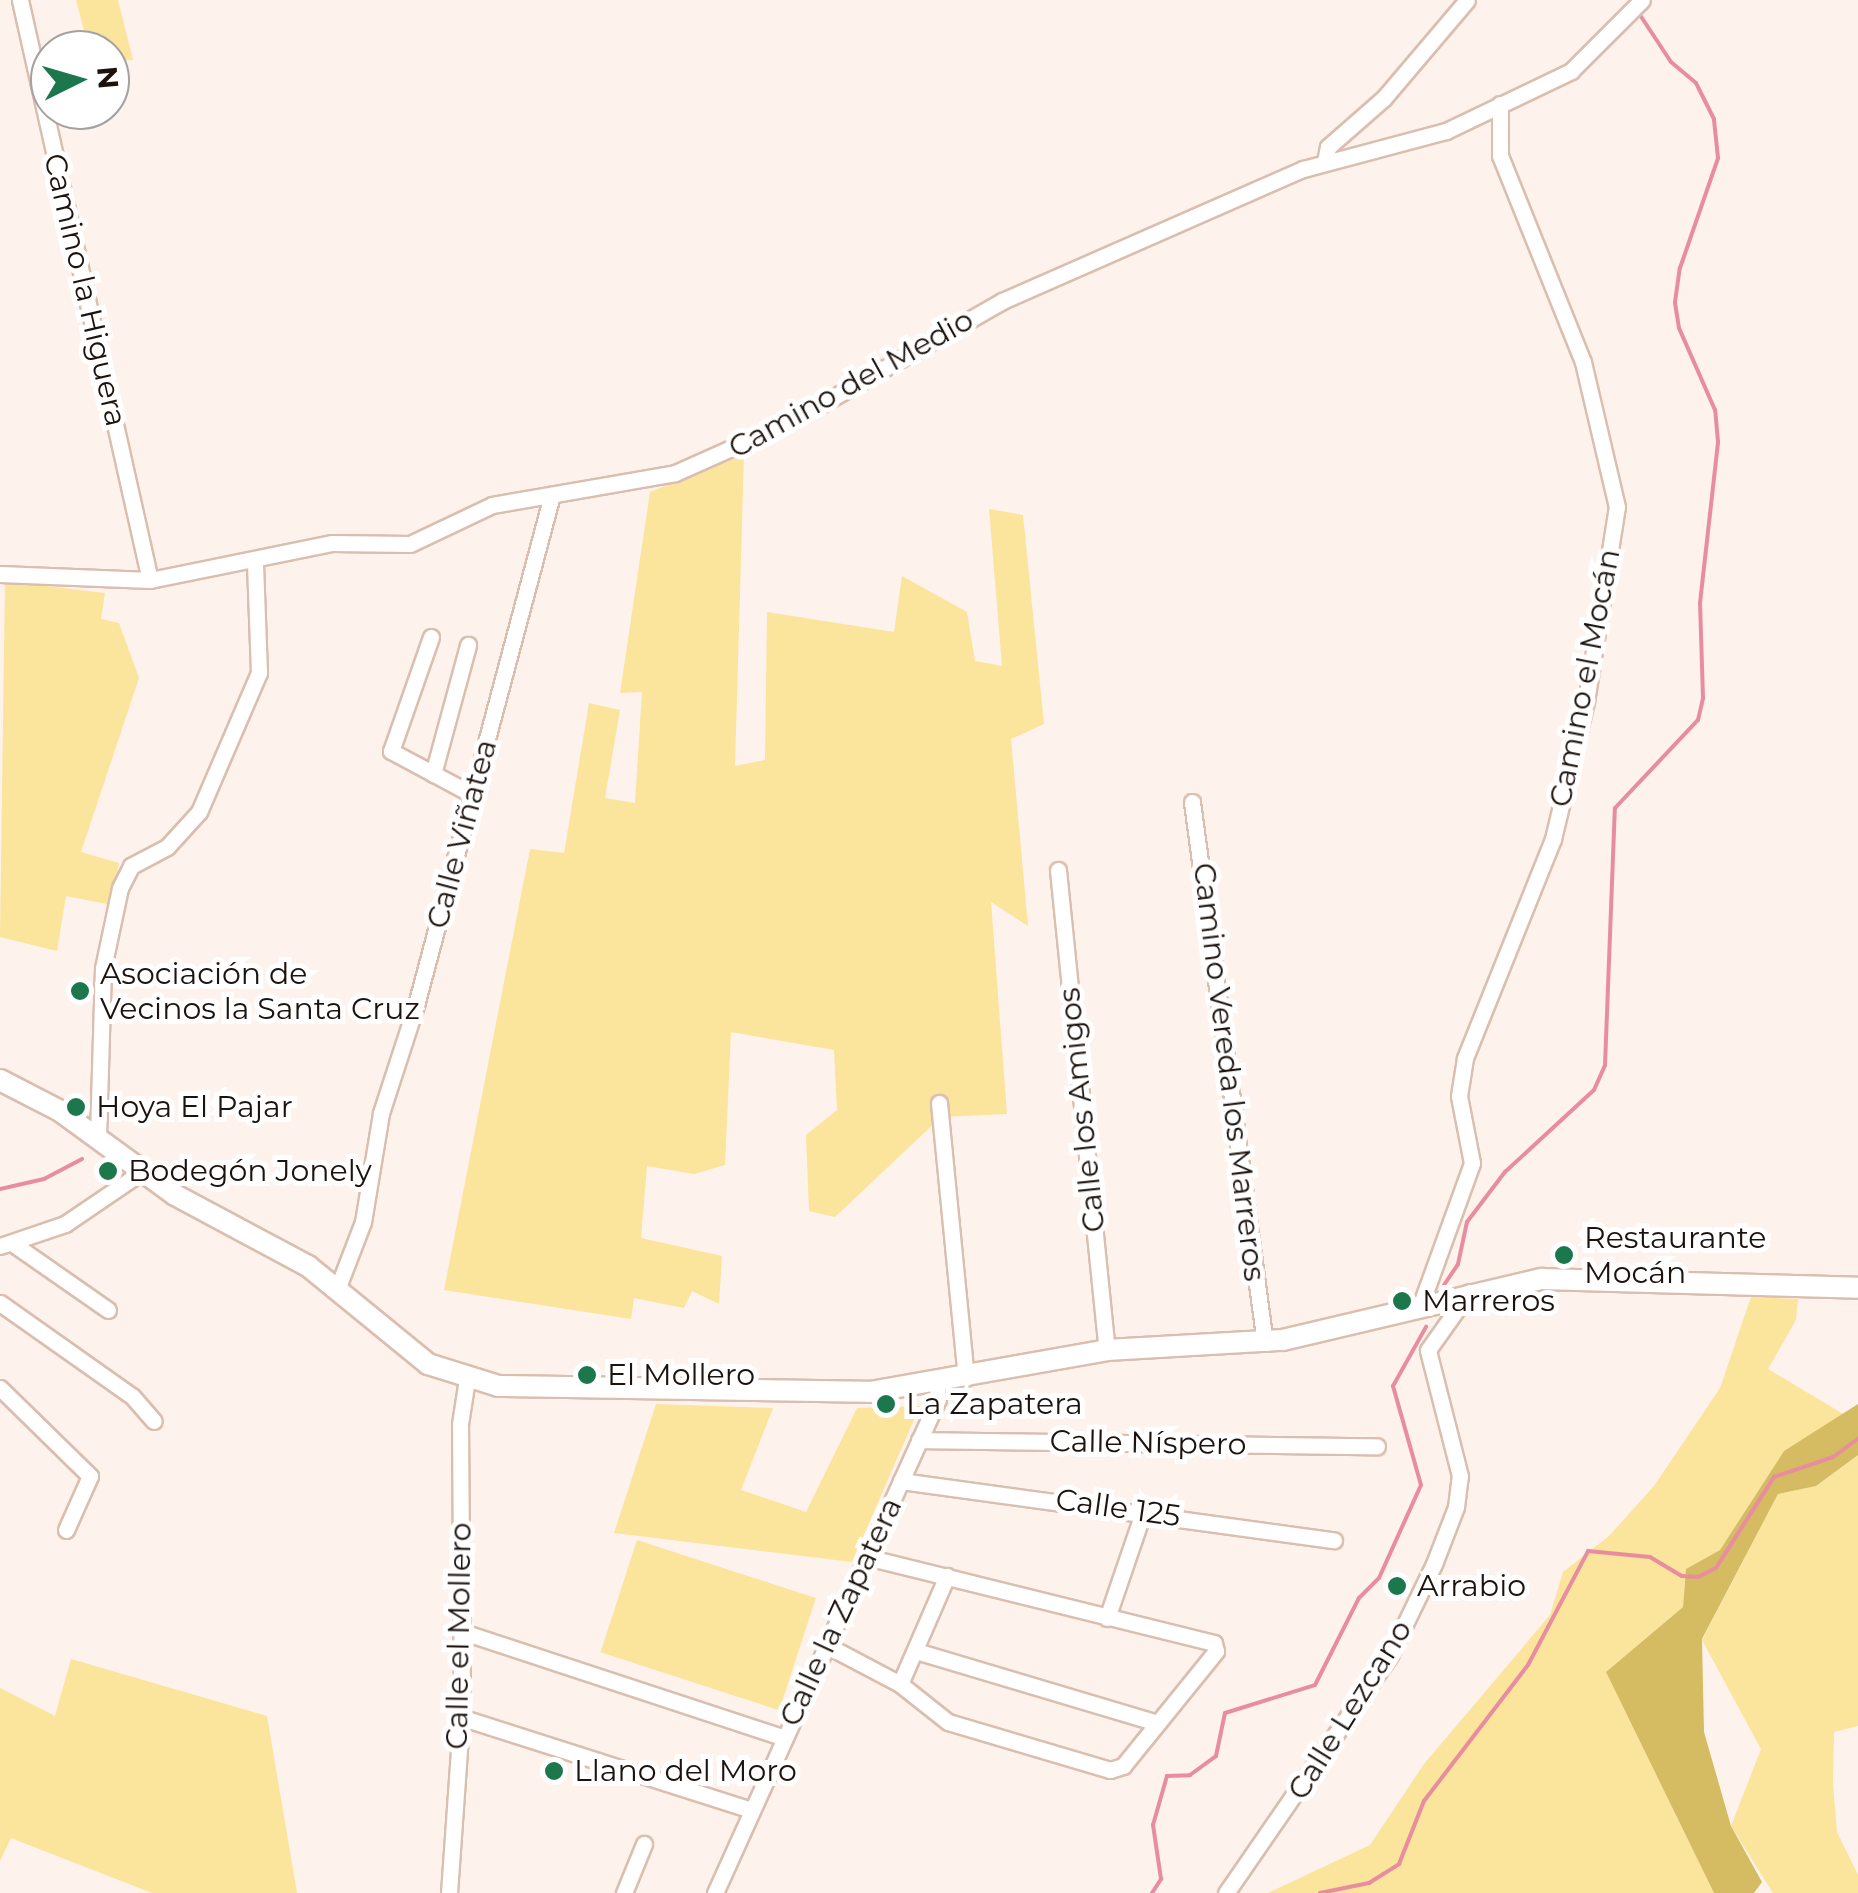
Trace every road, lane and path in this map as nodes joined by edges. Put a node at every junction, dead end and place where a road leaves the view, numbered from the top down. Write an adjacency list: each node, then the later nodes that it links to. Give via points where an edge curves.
1 (20, 0): 9 (street, Camino la Higuera)
2 (1467, 0): 5 (street, via 1384,98 1328,147)
3 (1642, 0): 4 (street, Camino del Medio, via 1584,63)
4 (1500, 104): 5 (street, Camino del Medio, via 1446,130); 25 (street, Camino el Mocán, via 1500,156 1583,362 1616,507 1578,736 1553,839 1464,1058 1458,1096 1472,1163)
5 (1325, 162): 6 (street, Camino del Medio, via 1002,301 716,458 655,479)
6 (552, 495): 7 (street, Camino del Medio, via 474,510 410,544 332,543); 13 (street, Calle Viñatea)
7 (255, 564): 9 (street, Camino del Medio); 18 (street, via 259,674 199,812 167,848 131,866 120,888 103,968)
8 (0, 574): 9 (street, Camino del Medio)
9 (150, 580)
10 (431, 637): 12 (street, via 390,751)
11 (468, 644): 12 (street)
12 (433, 774): 13 (street)
13 (473, 795): 21 (street, Calle Viñatea, via 382,1112 363,1222)
14 (1192, 802): 27 (street, Camino Vereda los Marreros)
15 (1058, 870): 28 (street, Calle los Amigos)
16 (0, 1080): 18 (main road)
17 (940, 1103): 29 (street)
18 (98, 1136): 19 (main road)
19 (142, 1172): 20 (street, via 65,1224); 21 (main road)
20 (6, 1245): 26 (street)
21 (338, 1287): 30 (main road, via 404,1348)
22 (1858, 1288): 23 (main road, via 1575,1278)
23 (1469, 1292): 25 (main road); 55 (street, Calle Lezcano, via 1428,1350 1460,1476 1440,1550 1390,1655)
24 (0, 1303): 33 (street, via 132,1396)
25 (1422, 1304): 27 (main road)
26 (108, 1310)
27 (1264, 1343): 28 (main road)
28 (1106, 1350): 29 (main road)
29 (966, 1378): 31 (main road)
30 (467, 1380): 31 (main road, via 498,1386 870,1392); 43 (street, Calle el Mollero, via 460,1424)
31 (937, 1384): 34 (street, Calle la Zapatera, via 938,1399)
32 (0, 1388): 38 (street, via 90,1476)
33 (154, 1420)
34 (919, 1440): 35 (street, Calle Níspero); 36 (street, Calle la Zapatera)
35 (1377, 1446)
36 (901, 1481): 37 (street, Calle 125); 40 (street, Calle la Zapatera)
37 (1143, 1513): 39 (street, Calle 125); 42 (street)
38 (66, 1530)
39 (1334, 1540)
40 (868, 1557): 41 (street); 44 (street, Calle la Zapatera)
41 (947, 1576): 42 (street); 45 (street)
42 (1107, 1618): 48 (street, via 1214,1643 1216,1650)
43 (463, 1632): 47 (street, Calle el Mollero); 49 (street)
44 (826, 1645): 46 (street); 49 (street, Calle la Zapatera)
45 (916, 1650): 46 (street); 48 (street)
46 (900, 1684): 48 (street, via 948,1722 1117,1770)
47 (460, 1718): 50 (street); 52 (street, Calle el Mollero)
48 (1157, 1723)
49 (783, 1737): 50 (street, Calle la Zapatera)
50 (749, 1810): 54 (street, Calle la Zapatera)
51 (644, 1844): 53 (street)
52 (449, 1893)
53 (624, 1893)
54 (714, 1893)
55 (1226, 1893)

